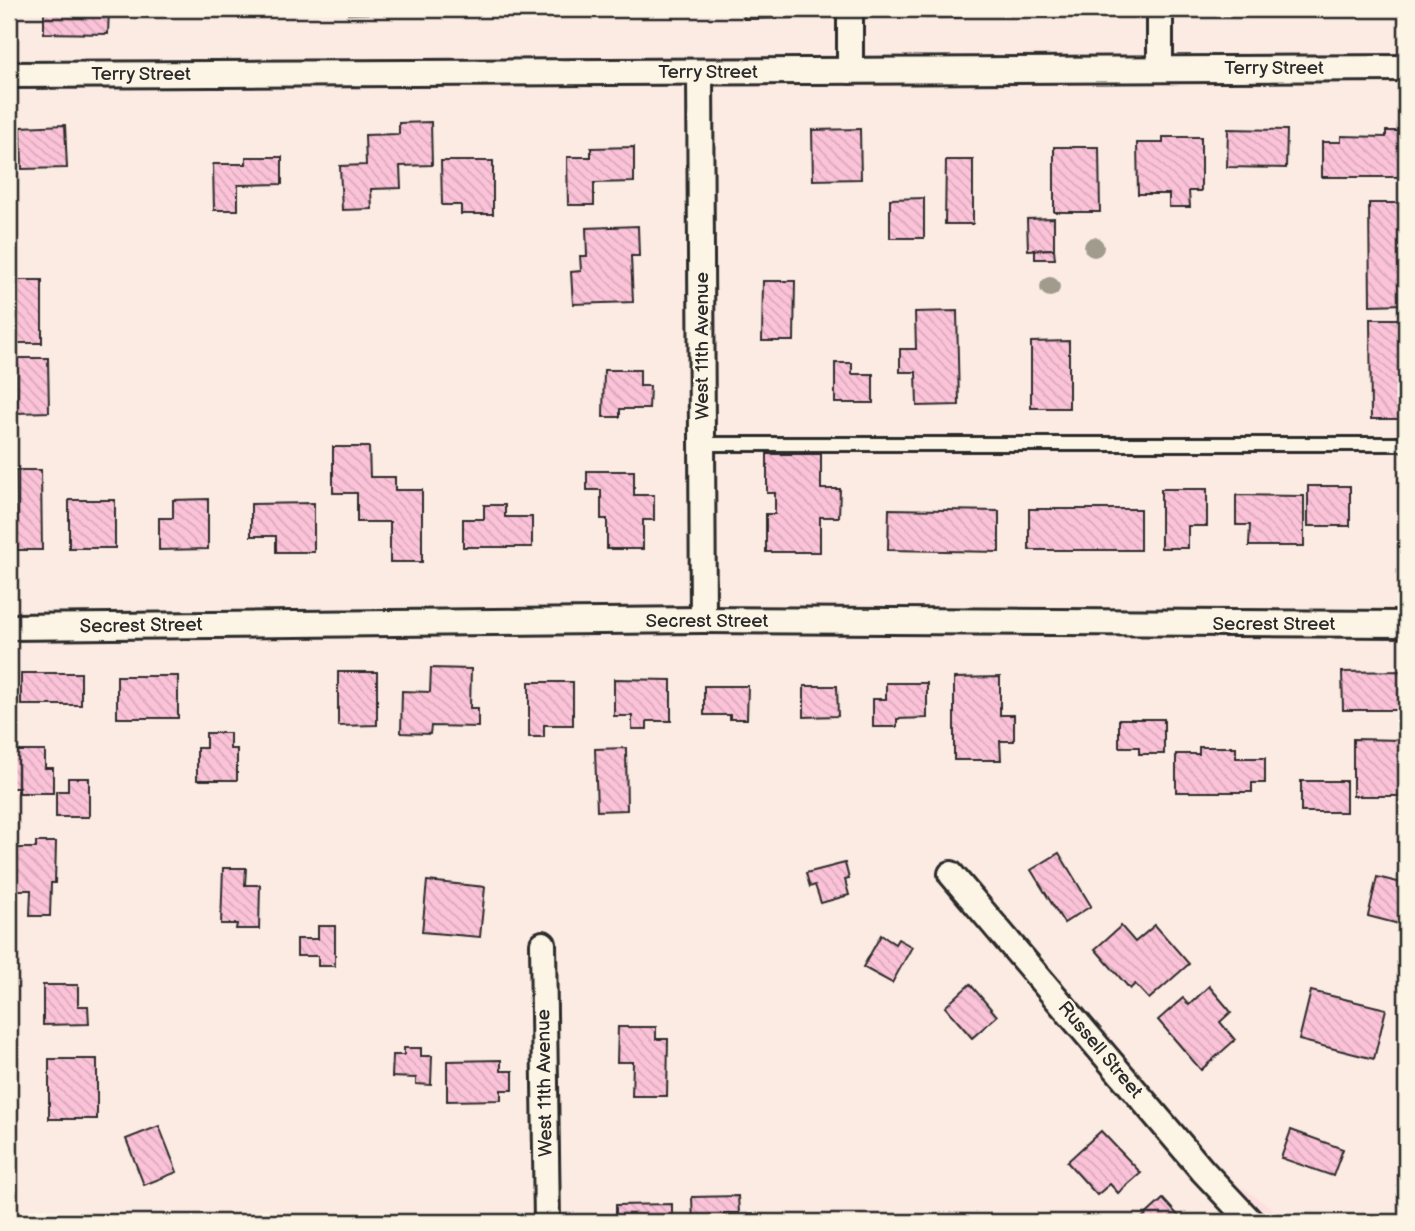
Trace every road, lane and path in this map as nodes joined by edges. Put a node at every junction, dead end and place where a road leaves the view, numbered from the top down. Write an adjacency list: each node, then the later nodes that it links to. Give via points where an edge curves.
1 (850, 9): 5 (street)
2 (1160, 9): 4 (street)
3 (1406, 68): 4 (street, Terry Street)
4 (1160, 69): 5 (street, Terry Street)
5 (850, 71): 6 (street, Terry Street)
6 (700, 72): 7 (street, Terry Street); 8 (street, West 11th Avenue)
7 (9, 75)
8 (702, 444): 9 (lane); 10 (street, West 11th Avenue)
9 (1406, 444)
10 (703, 621): 11 (street, Secrest Street); 12 (street, Secrest Street)
11 (1406, 624)
12 (9, 627)
13 (951, 874): 16 (street, Russell Street)
14 (543, 944): 15 (street, West 11th Avenue)
15 (547, 1222)
16 (1251, 1222)

